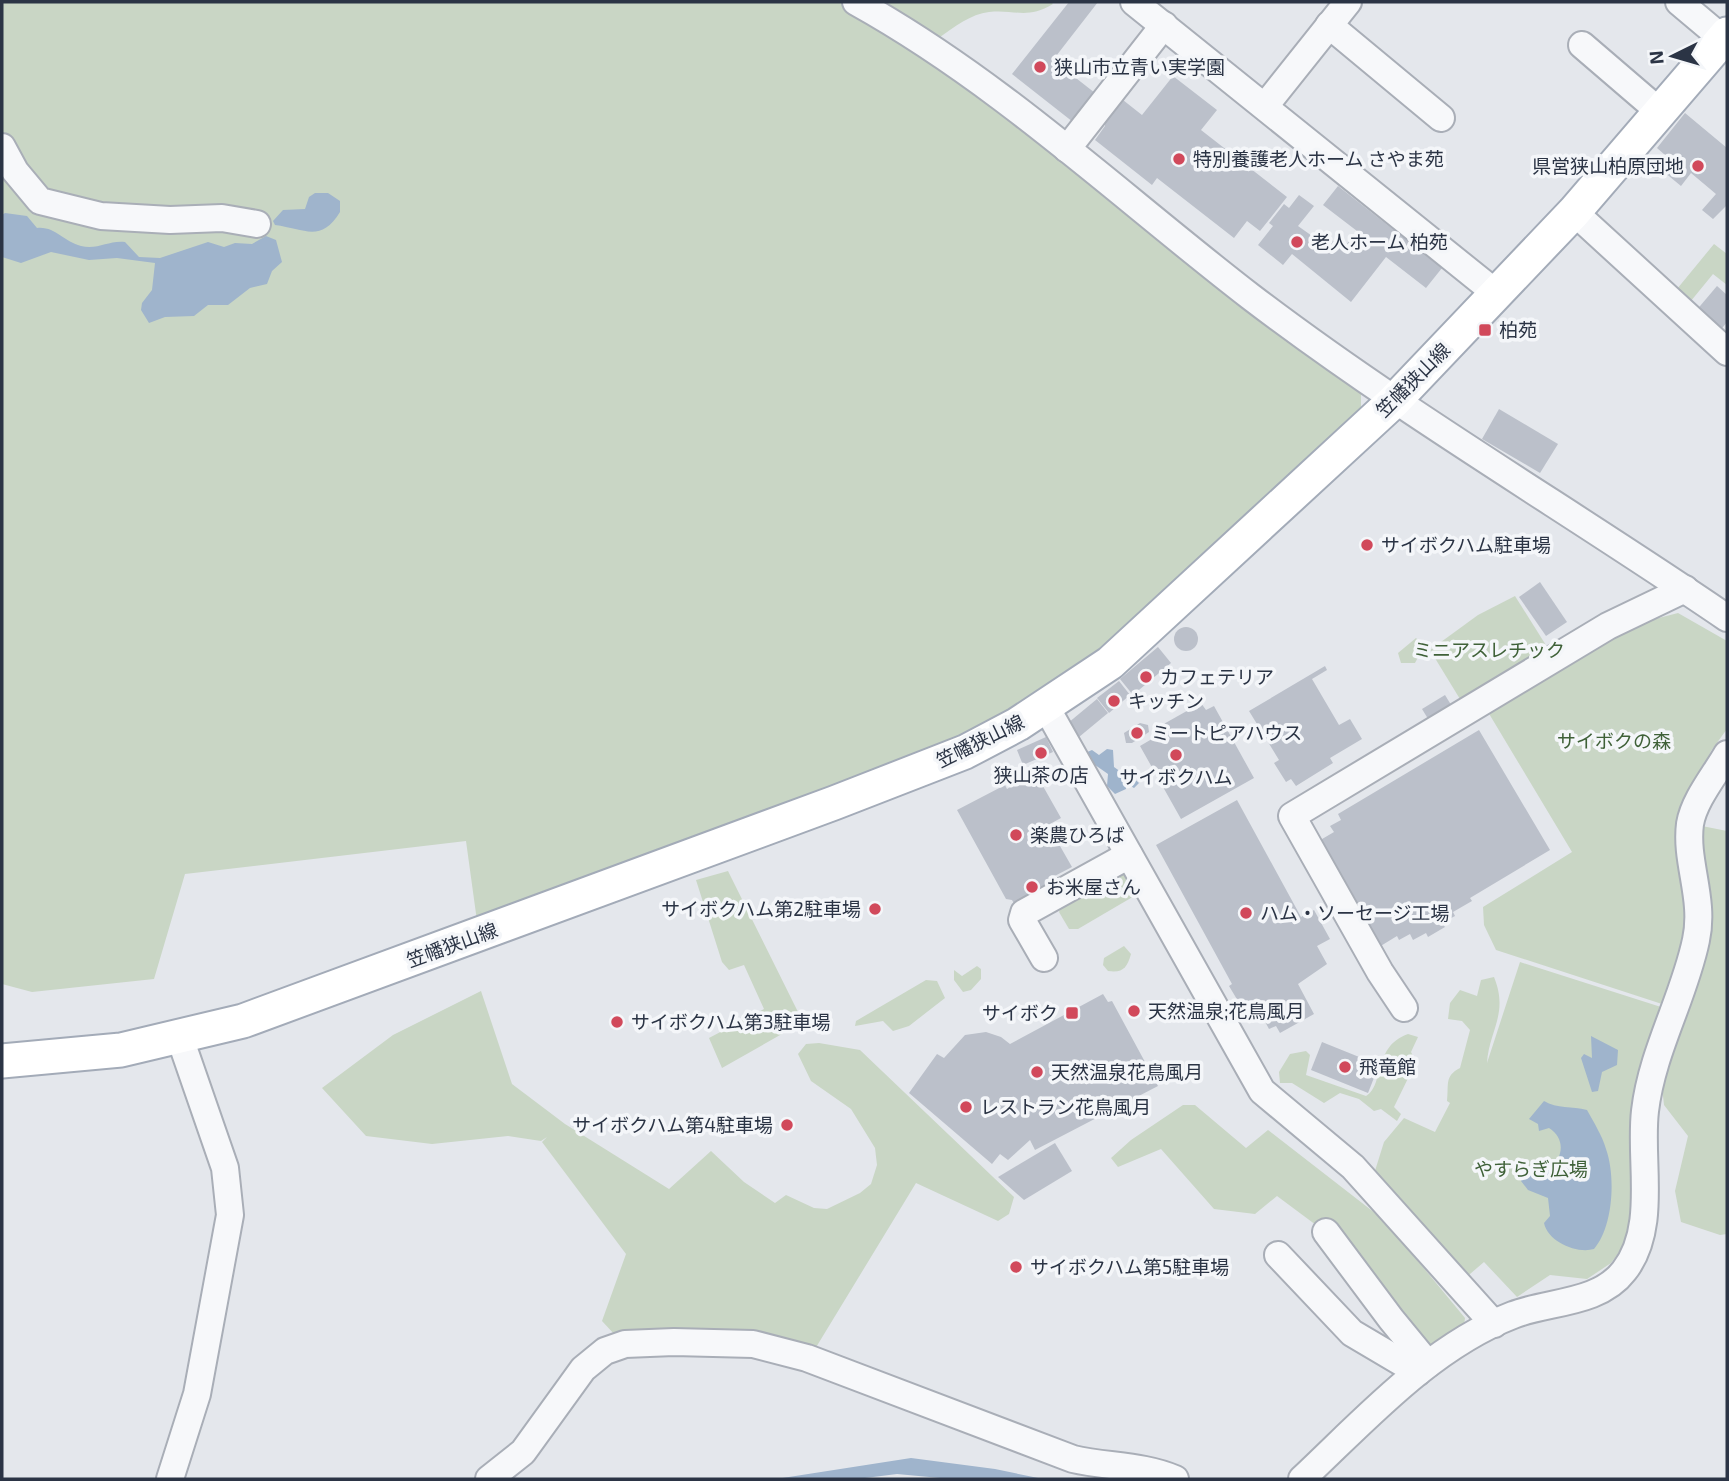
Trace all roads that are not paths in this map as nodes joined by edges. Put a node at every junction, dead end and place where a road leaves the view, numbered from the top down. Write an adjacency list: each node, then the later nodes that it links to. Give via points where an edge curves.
1 (856, 2): 13 (street, via 971,73)
2 (1134, 2): 5 (street)
3 (1348, 2): 6 (street)
4 (1679, 2): 7 (street)
5 (1164, 25): 9 (street); 13 (street)
6 (1329, 25): 9 (street); 11 (street)
7 (1725, 36): 10 (main road, 笠幡狭山線)
8 (1583, 45): 10 (street)
9 (1265, 106): 16 (street)
10 (1660, 112): 14 (main road, 笠幡狭山線)
11 (1441, 118)
12 (2, 146): 15 (street, via 40,201 101,216 222,218)
13 (1067, 149): 18 (street, via 1252,297)
14 (1574, 212): 16 (main road, 笠幡狭山線); 17 (street)
15 (257, 224)
16 (1497, 294): 18 (main road, 笠幡狭山線)
17 (1727, 352)
18 (1394, 401): 19 (street); 21 (main road, 笠幡狭山線, via 1135,642)
19 (1685, 589): 20 (street); 25 (street, via 1608,626 1292,816)
20 (1727, 618)
21 (1046, 707): 23 (street); 26 (main road, 笠幡狭山線, via 965,752 910,774 295,1002)
22 (1727, 754): 30 (street, via 1690,823 1699,895 1697,936 1645,1110 1644,1214 1637,1243 1625,1271 1604,1289 1544,1304)
23 (1129, 855): 24 (street, via 1024,913 1022,920); 30 (street, via 1262,1091 1353,1167)
24 (1044, 958)
25 (1404, 1008)
26 (180, 1038): 27 (main road, 笠幡狭山線, via 109,1051); 32 (street, via 225,1168 230,1215 197,1394)
27 (2, 1061)
28 (1326, 1232): 31 (street)
29 (1278, 1255): 31 (street, via 1352,1333)
30 (1494, 1324): 31 (street)
31 (1423, 1368): 35 (street)
32 (170, 1479)
33 (489, 1479): 34 (street, via 523,1452 583,1369 605,1350 625,1344 674,1342 753,1344 807,1357 1073,1459 1105,1467 1155,1470)
34 (1175, 1479)
35 (1302, 1479)

